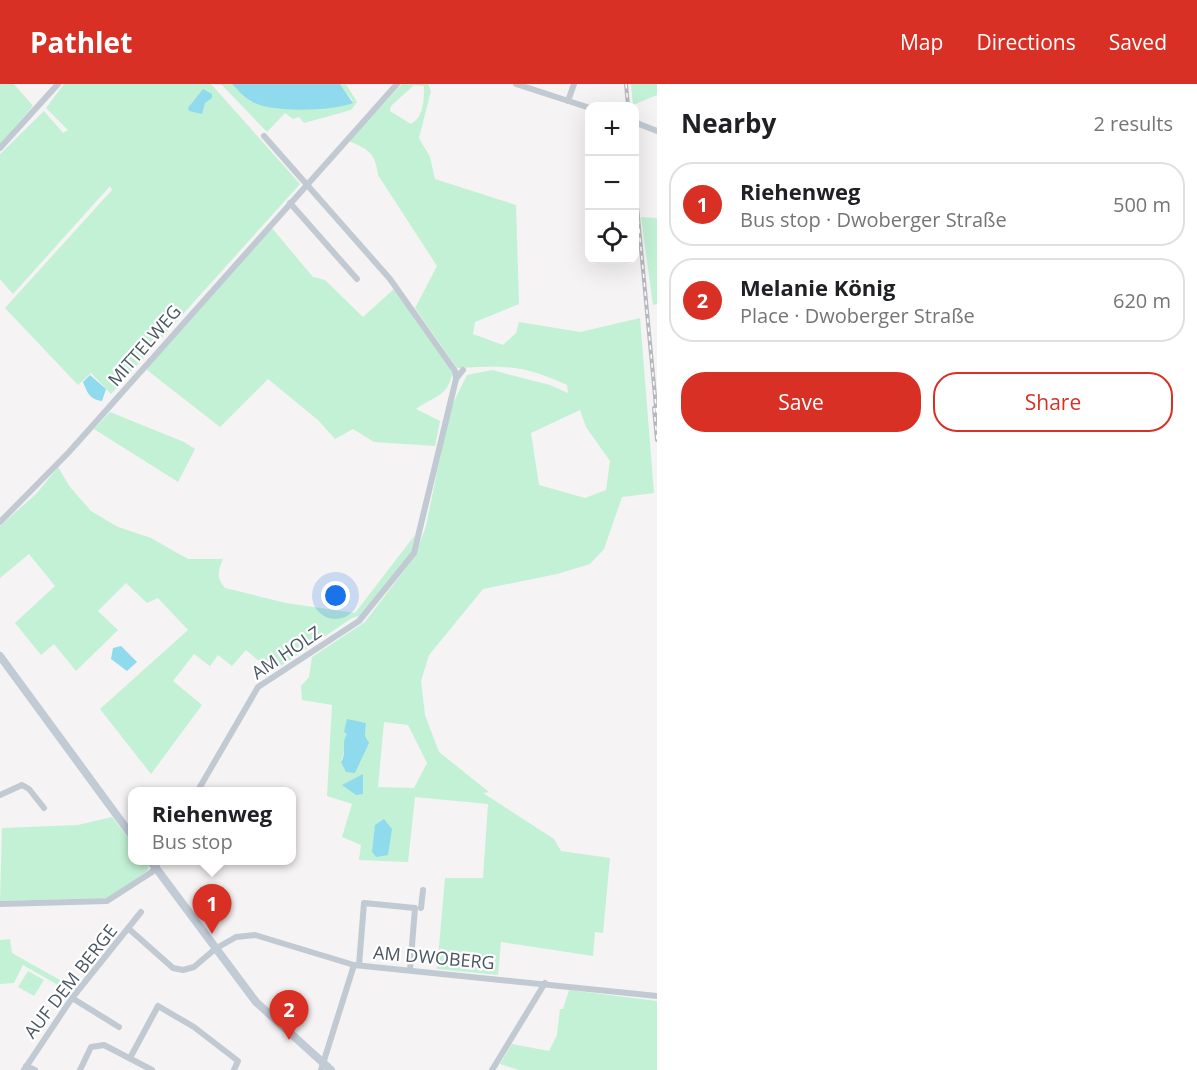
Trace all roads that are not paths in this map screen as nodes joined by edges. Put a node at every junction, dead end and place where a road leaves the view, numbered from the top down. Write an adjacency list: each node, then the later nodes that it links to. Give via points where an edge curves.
1 (58, 84): 11 (street)
2 (397, 84): 12 (street, MITTELWEG)
3 (516, 84): 5 (street)
4 (574, 84): 6 (street)
5 (532, 87): 6 (street)
6 (568, 101): 7 (street)
7 (585, 106)
8 (639, 124): 9 (street)
9 (657, 131)
10 (264, 136): 12 (street)
11 (0, 148)
12 (307, 184): 13 (street, MITTELWEG); 16 (street, via 390,279 455,371)
13 (290, 203): 14 (street); 17 (street, MITTELWEG, via 69,452)
14 (357, 279)
15 (463, 370): 16 (street, AM HOLZ)
16 (456, 379): 19 (street, AM HOLZ, via 414,553 359,621 258,687)
17 (0, 520)
18 (0, 656): 22 (street)
19 (200, 787)
20 (0, 795): 21 (street, via 22,785)
21 (44, 808)
22 (128, 831)
23 (156, 866): 25 (street, via 107,901); 29 (street)
24 (423, 890): 26 (street)
25 (0, 904)
26 (420, 908): 30 (street, via 364,903); 31 (street)
27 (141, 912): 28 (street, AUF DEM BERGE)
28 (129, 929): 29 (street, AM DWOBERG, via 173,968 194,967); 34 (street, AUF DEM BERGE)
29 (214, 949): 30 (street, AM DWOBERG, via 236,938 255,935); 37 (street, via 256,1002)
30 (356, 965): 31 (street, AM DWOBERG); 37 (street)
31 (410, 970): 32 (street, AM DWOBERG)
32 (545, 983): 33 (street, AM DWOBERG); 44 (street)
33 (657, 996)
34 (72, 998): 35 (street); 38 (street, AUF DEM BERGE)
35 (119, 1027)
36 (130, 1058): 40 (street, via 104,1045 91,1047); 41 (street); 42 (street, via 158,1006 194,1027 238,1061)
37 (322, 1066): 43 (street)
38 (25, 1068): 39 (street)
39 (35, 1070)
40 (80, 1070)
41 (152, 1070)
42 (234, 1070)
43 (332, 1070)
44 (492, 1070)

